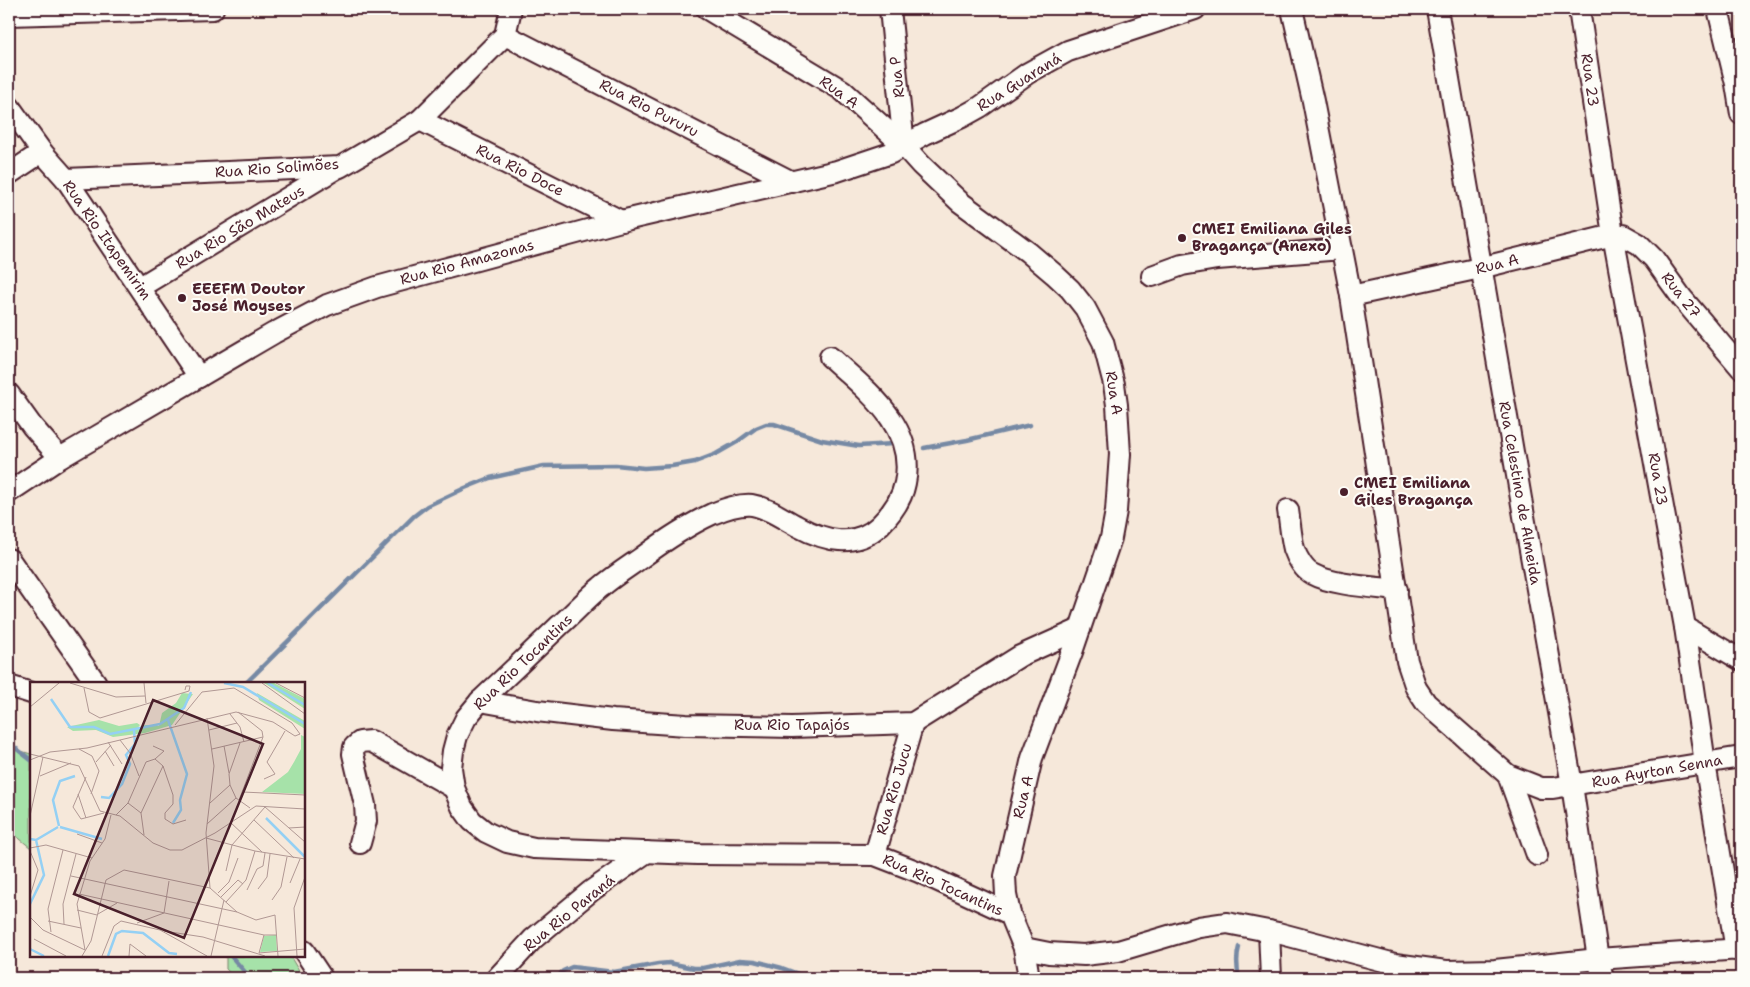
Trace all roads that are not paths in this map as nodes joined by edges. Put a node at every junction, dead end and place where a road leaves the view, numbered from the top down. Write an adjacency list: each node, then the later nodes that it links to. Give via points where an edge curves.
1 (213, 9): 10 (street)
2 (511, 9): 11 (street)
3 (708, 9): 15 (street, Rua A, via 842,90)
4 (890, 9): 15 (street, Rua P)
5 (1195, 9): 15 (street, Rua Guaraná, via 1068,51 1028,73 980,107)
6 (1292, 9): 23 (street)
7 (1437, 9): 24 (street, Rua Celestino de Almeida)
8 (1579, 9): 22 (street, Rua 23)
9 (1718, 9): 13 (street)
10 (9, 15)
11 (505, 35): 14 (street, Rua Rio Solimões); 20 (street, Rua Rio Pururu)
12 (9, 106): 16 (street, Rua Rio Itapemirim)
13 (1741, 114)
14 (420, 120): 17 (street, Rua Rio Solimões); 21 (street, Rua Rio Doce)
15 (904, 146): 20 (street, Rua Rio Amazonas, via 868,162); 38 (street, Rua A, via 960,202 1028,252 1070,289 1085,308 1103,342 1117,405 1120,454 1117,501 1112,538)
16 (42, 152): 18 (street); 19 (street, Rua Rio Itapemirim)
17 (340, 167): 19 (street, Rua Rio Solimões); 26 (street, Rua Rio São Mateus)
18 (9, 174)
19 (66, 179): 26 (street, Rua Rio Itapemirim)
20 (792, 182): 21 (street, Rua Rio Amazonas)
21 (621, 221): 30 (street, Rua Rio Amazonas, via 377,287 327,305)
22 (1613, 235): 24 (street, Rua A); 29 (street, Rua 27, via 1623,235 1639,244 1654,259); 37 (street, Rua 23)
23 (1342, 249): 25 (street, via 1217,259 1182,265); 27 (street)
24 (1480, 268): 27 (street, Rua A); 48 (street, Rua Celestino de Almeida)
25 (1152, 276)
26 (140, 287): 30 (street, Rua Rio Itapemirim)
27 (1351, 296): 36 (street)
28 (830, 357): 43 (street, Rua Rio Tocantins, via 879,402 904,443 907,476 903,492 888,518 865,536 837,541 754,506 735,507 713,514 674,534 601,587)
29 (1741, 368)
30 (199, 377): 32 (street, Rua Rio Amazonas)
31 (9, 394): 32 (street)
32 (60, 458): 33 (street, Rua Rio Amazonas)
33 (9, 492)
34 (1288, 510): 36 (street, via 1294,550 1310,574)
35 (9, 559): 40 (street)
36 (1397, 590): 47 (street, via 1407,661 1416,688 1426,703)
37 (1685, 627): 39 (street); 46 (street, Rua 23)
38 (1080, 629): 44 (street, Rua Rio Tapajós, via 1020,656); 54 (street, Rua A, via 1032,758 1005,876)
39 (1741, 660)
40 (95, 682)
41 (9, 686): 42 (street)
42 (30, 693)
43 (480, 701): 44 (street, Rua Rio Tapajós, via 614,720 686,725 792,727); 49 (street, Rua Rio Tocantins, via 457,736 452,768)
44 (912, 723): 52 (street, Rua Rio Jucu)
45 (1741, 757): 46 (street, Rua Ayrton Senna)
46 (1705, 763): 48 (street, Rua Ayrton Senna); 57 (street, Rua 23)
47 (1508, 775): 48 (street, Rua Ayrton Senna, via 1541,788); 53 (street)
48 (1572, 785): 59 (street, Rua Celestino de Almeida)
49 (454, 788): 50 (street, via 371,741 360,742 354,747 353,754 365,805 366,821); 51 (street, Rua Rio Tocantins, via 472,821 507,842 534,848)
50 (360, 843)
51 (647, 852): 52 (street, Rua Rio Tocantins); 62 (street, Rua Rio Paraná, via 533,939)
52 (876, 855): 54 (street, Rua Rio Tocantins)
53 (1537, 855)
54 (1010, 914): 56 (street, Rua A)
55 (1269, 931): 56 (street, via 1227,923 1199,927 1118,951 1084,955); 60 (street, via 1395,964); 64 (street)
56 (1024, 948): 63 (street, Rua A)
57 (1739, 950): 59 (street)
58 (305, 952): 61 (street)
59 (1600, 969): 60 (street)
60 (1417, 973)
61 (322, 978)
62 (497, 978)
63 (1029, 978)
64 (1271, 978)

